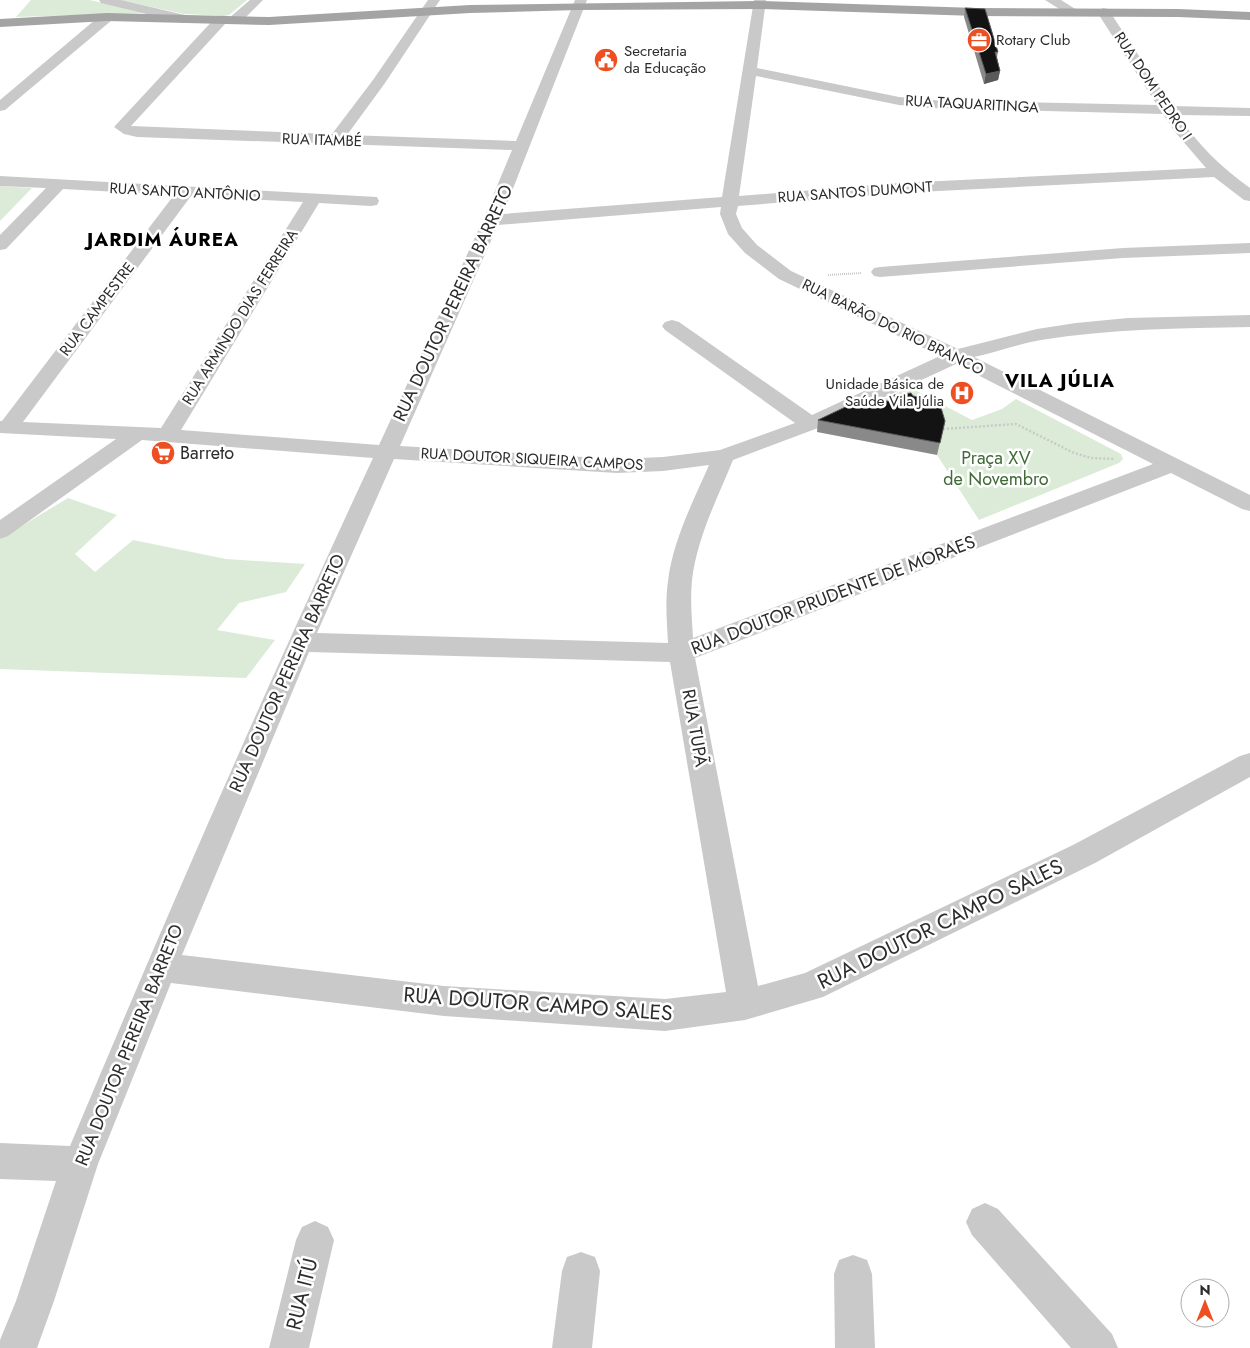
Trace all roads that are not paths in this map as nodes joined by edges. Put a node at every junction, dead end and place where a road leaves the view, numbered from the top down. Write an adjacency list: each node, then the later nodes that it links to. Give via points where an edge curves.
1 (105, 0): 9 (street)
2 (257, 0): 12 (street)
3 (1051, 0): 7 (street)
4 (760, 2): 5 (main road); 7 (main road, via 976,12); 14 (street, RUA BARÃO DO RIO BRANCO)
5 (580, 3): 6 (main road); 19 (street, RUA DOUTOR PEREIRA BARRETO)
6 (431, 6): 12 (main road, via 305,20); 18 (street)
7 (1074, 12): 8 (main road)
8 (1103, 12): 10 (main road); 16 (street, RUA DOM PEDRO I)
9 (164, 16): 11 (main road); 12 (main road)
10 (1250, 16)
11 (107, 17): 13 (main road); 15 (street)
12 (227, 21): 18 (street, RUA ITAMBÉ, via 122,126 137,132)
13 (0, 23)
14 (751, 71): 16 (street, RUA TAQUARITINGA, via 928,104); 27 (street, RUA BARÃO DO RIO BRANCO)
15 (0, 107)
16 (1166, 110): 17 (street, RUA TAQUARITINGA); 20 (street, RUA DOM PEDRO I)
17 (1250, 112)
18 (336, 140): 19 (street, RUA ITAMBÉ)
19 (523, 146): 28 (street, RUA DOUTOR PEREIRA BARRETO)
20 (1218, 172): 24 (street, RUA DOM PEDRO I); 27 (street, RUA SANTOS DUMONT, via 964,184)
21 (0, 182): 22 (street, RUA SANTO ANTÔNIO)
22 (58, 185): 23 (street, RUA SANTO ANTÔNIO); 29 (street)
23 (186, 192): 25 (street, RUA SANTO ANTÔNIO); 36 (street, RUA CAMPESTRE)
24 (1250, 196)
25 (314, 198): 26 (street, RUA SANTO ANTÔNIO); 38 (street, RUA ARMINDO DIAS FERREIRA)
26 (371, 201)
27 (731, 201): 28 (street, RUA SANTOS DUMONT); 34 (street, RUA BARÃO DO RIO BRANCO, via 728,214 734,230 752,249 785,274)
28 (492, 220): 39 (street, RUA DOUTOR PEREIRA BARRETO)
29 (0, 245)
30 (1250, 248): 31 (street, via 1123,253)
31 (880, 272)
32 (1250, 321): 34 (street, RUA DOUTOR SIQUEIRA CAMPOS, via 1128,324 1076,329 1036,335)
33 (672, 326): 35 (street)
34 (956, 356): 35 (street, RUA DOUTOR SIQUEIRA CAMPOS); 41 (street, RUA BARÃO DO RIO BRANCO)
35 (811, 424): 40 (street, RUA DOUTOR SIQUEIRA CAMPOS)
36 (4, 427): 37 (street, RUA DOUTOR SIQUEIRA CAMPOS)
37 (137, 434): 38 (street, RUA DOUTOR SIQUEIRA CAMPOS); 43 (street)
38 (167, 435): 39 (street, RUA DOUTOR SIQUEIRA CAMPOS)
39 (384, 452): 40 (street, RUA DOUTOR SIQUEIRA CAMPOS, via 617,466); 44 (street, RUA DOUTOR PEREIRA BARRETO)
40 (724, 456): 45 (street, RUA TUPÃ, via 686,550 680,580)
41 (1172, 465): 42 (street, RUA BARÃO DO RIO BRANCO); 45 (street, RUA DOUTOR PRUDENTE DE MORAES)
42 (1250, 504)
43 (0, 531)
44 (300, 642): 45 (street, RUA DOUTOR PRUDENTE DE MORAES); 47 (street, RUA DOUTOR PEREIRA BARRETO)
45 (681, 653): 48 (street, RUA TUPÃ)
46 (1250, 764): 48 (street, RUA DOUTOR CAMPO SALES, via 1084,854 811,986)
47 (161, 966): 48 (street, RUA DOUTOR CAMPO SALES, via 444,1001 665,1015); 50 (street, RUA DOUTOR PEREIRA BARRETO)
48 (745, 1005)
49 (0, 1161): 50 (street)
50 (80, 1164): 55 (street, RUA DOUTOR PEREIRA BARRETO)
51 (985, 1222): 59 (street)
52 (315, 1240): 56 (street, RUA ITÚ)
53 (581, 1270): 57 (street)
54 (854, 1274): 58 (street)
55 (17, 1348)
56 (289, 1348)
57 (572, 1348)
58 (855, 1348)
59 (1098, 1348)

